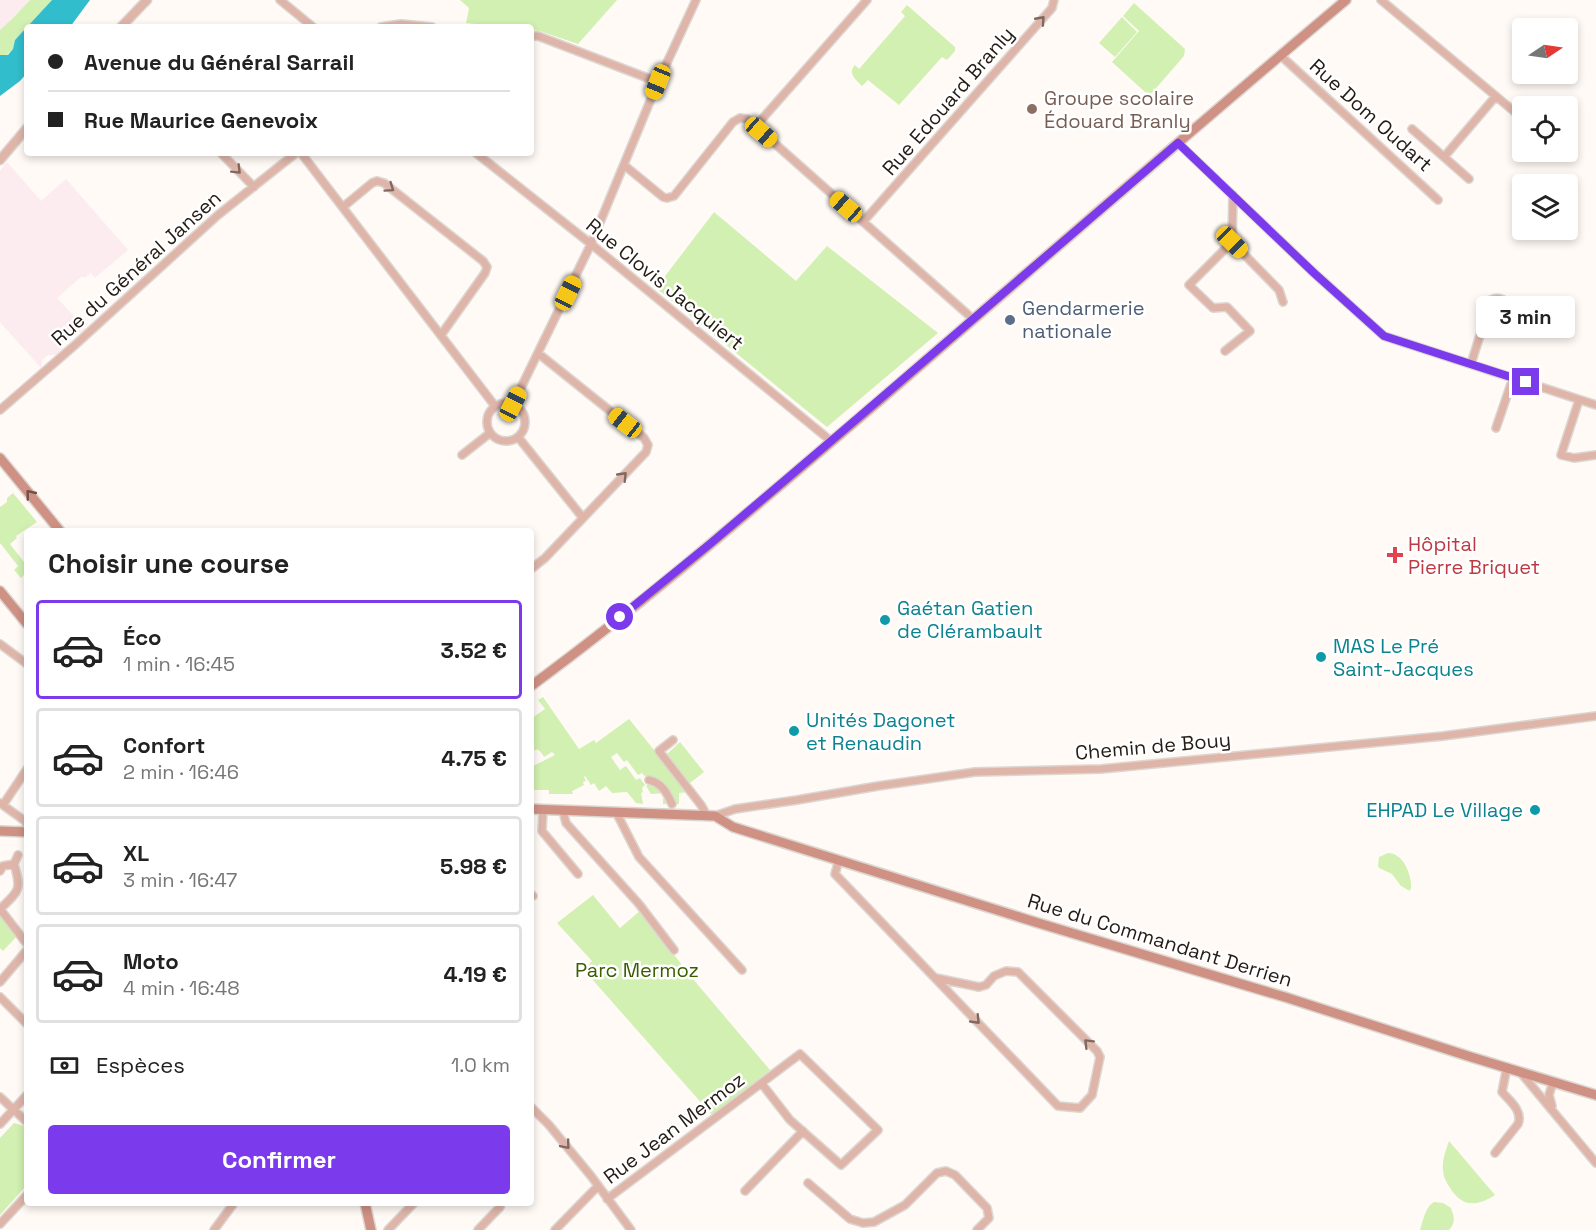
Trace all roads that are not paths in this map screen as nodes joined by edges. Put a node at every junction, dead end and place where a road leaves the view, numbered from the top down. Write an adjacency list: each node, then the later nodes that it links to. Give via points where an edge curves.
1 (147, 0): 8 (street)
2 (280, 0): 9 (street)
3 (696, 0): 12 (street)
4 (867, 0): 15 (street)
5 (1054, 0): 31 (street, Rue Edouard Branly, one-way to 5, via 1052,8)
6 (1346, 0): 11 (main road)
7 (1381, 0): 13 (street)
8 (124, 24)
9 (309, 24)
10 (534, 36): 12 (street)
11 (1280, 55): 18 (main road); 29 (street, Rue Dom Oudart)
12 (658, 82): 25 (street)
13 (1496, 96): 14 (street); 23 (street)
14 (1512, 110)
15 (755, 127): 25 (street, via 747,119 737,119 670,198 663,197); 31 (street)
16 (1412, 129): 23 (street)
17 (24, 132): 24 (street)
18 (1178, 143): 28 (street); 35 (main road)
19 (224, 156): 27 (street, one-way to 27)
20 (292, 156): 27 (street, Rue du Général Jansen)
21 (303, 156): 30 (street)
22 (480, 156): 33 (street, Rue Clovis Jacquiert)
23 (1444, 157): 26 (street)
24 (0, 160)
25 (624, 165): 33 (street)
26 (1469, 179)
27 (254, 187): 46 (street, Rue du Général Jansen)
28 (1233, 195): 32 (street); 40 (street, via 1384,336)
29 (1438, 200)
30 (343, 207): 37 (street); 37 (street, one-way to 37, via 372,183 384,183 483,261 485,273)
31 (863, 222): 35 (street)
32 (1232, 242): 34 (street, via 1279,290); 38 (street, via 1189,285 1214,308 1227,307 1250,331)
33 (591, 244): 39 (street); 50 (street, Rue Clovis Jacquiert)
34 (1283, 302)
35 (974, 319): 50 (main road)
36 (1484, 324): 36 (street, via 1507,332 1516,312 1503,298 1496,297 1491,300); 40 (street)
37 (441, 335): 45 (street)
38 (1225, 351)
39 (539, 354): 43 (street); 54 (street, one-way to 39, via 646,452 648,445)
40 (1471, 364): 41 (street)
41 (1513, 378): 42 (street); 47 (street)
42 (1579, 400): 44 (street); 52 (street, via 1561,455)
43 (513, 404): 45 (street); 49 (street, via 525,419)
44 (1596, 405)
45 (495, 406): 48 (street, via 488,415)
46 (0, 410)
47 (1496, 428)
48 (490, 433): 49 (street, via 503,441); 51 (street)
49 (518, 437): 54 (street)
50 (831, 441): 61 (main road, via 666,580)
51 (462, 455)
52 (1596, 455)
53 (0, 458): 55 (main road, one-way to 53)
54 (583, 518): 56 (street)
55 (58, 528)
56 (534, 567)
57 (0, 591): 58 (main road)
58 (24, 620)
59 (0, 644): 60 (street)
60 (24, 662)
61 (534, 683)
62 (1596, 716): 72 (street, Chemin de Bouy, via 1443,736 1101,769 975,772)
63 (673, 740): 72 (street, via 658,750)
64 (24, 773): 66 (street)
65 (650, 780): 67 (street, via 662,786)
66 (2, 804): 73 (street)
67 (672, 804)
68 (534, 809): 69 (main road)
69 (543, 810): 70 (main road); 80 (street, via 542,831)
70 (563, 811): 71 (main road); 83 (street, via 566,823 639,904)
71 (616, 812): 72 (main road); 85 (street, via 639,857)
72 (711, 816): 77 (main road, Rue du Commandant Derrien, via 733,828)
73 (24, 821)
74 (0, 831): 75 (main road)
75 (24, 832)
76 (18, 855): 78 (street)
77 (839, 860): 86 (street, via 835,874); 90 (main road, Rue du Commandant Derrien)
78 (14, 864): 79 (street, via 3,866); 81 (street, via 17,893)
79 (0, 871)
80 (578, 874)
81 (0, 908): 82 (street)
82 (24, 940)
83 (674, 951)
84 (24, 954): 87 (street)
85 (742, 970)
86 (936, 978): 86 (street, one-way to 86, via 1058,1106 1080,1108 1092,1095 1100,1057 1097,1051 1018,972 1006,970 979,987)
87 (0, 982)
88 (0, 997): 89 (street)
89 (24, 1021)
90 (1512, 1068): 91 (main road, Rue du Commandant Derrien); 98 (street, via 1526,1078); 102 (street, via 1502,1092 1520,1118)
91 (1553, 1082): 93 (main road, Rue du Commandant Derrien); 98 (street, via 1549,1098)
92 (762, 1084): 101 (street, Rue Jean Mermoz); 101 (street, Rue Jean Mermoz, via 800,1054 878,1130 841,1165); 108 (street, Rue Jean Mermoz)
93 (1596, 1095)
94 (0, 1097): 96 (street)
95 (24, 1098): 96 (street)
96 (12, 1110): 99 (street); 100 (street)
97 (534, 1110): 105 (street, one-way to 105)
98 (1556, 1113): 103 (street)
99 (24, 1120)
100 (0, 1124)
101 (802, 1131): 106 (street)
102 (1495, 1153)
103 (1596, 1163)
104 (808, 1183): 120 (street, via 850,1219 874,1222 905,1205 937,1173 946,1171 955,1174 987,1208 989,1218)
105 (598, 1186): 108 (street); 118 (street)
106 (746, 1191)
107 (24, 1198): 113 (street)
108 (607, 1199): 119 (street)
109 (232, 1206): 114 (street)
110 (366, 1206): 115 (main road)
111 (411, 1206): 116 (street)
112 (500, 1206): 117 (street)
113 (0, 1224)
114 (213, 1230)
115 (371, 1230)
116 (388, 1230)
117 (478, 1230)
118 (555, 1230)
119 (631, 1230)
120 (977, 1230)

